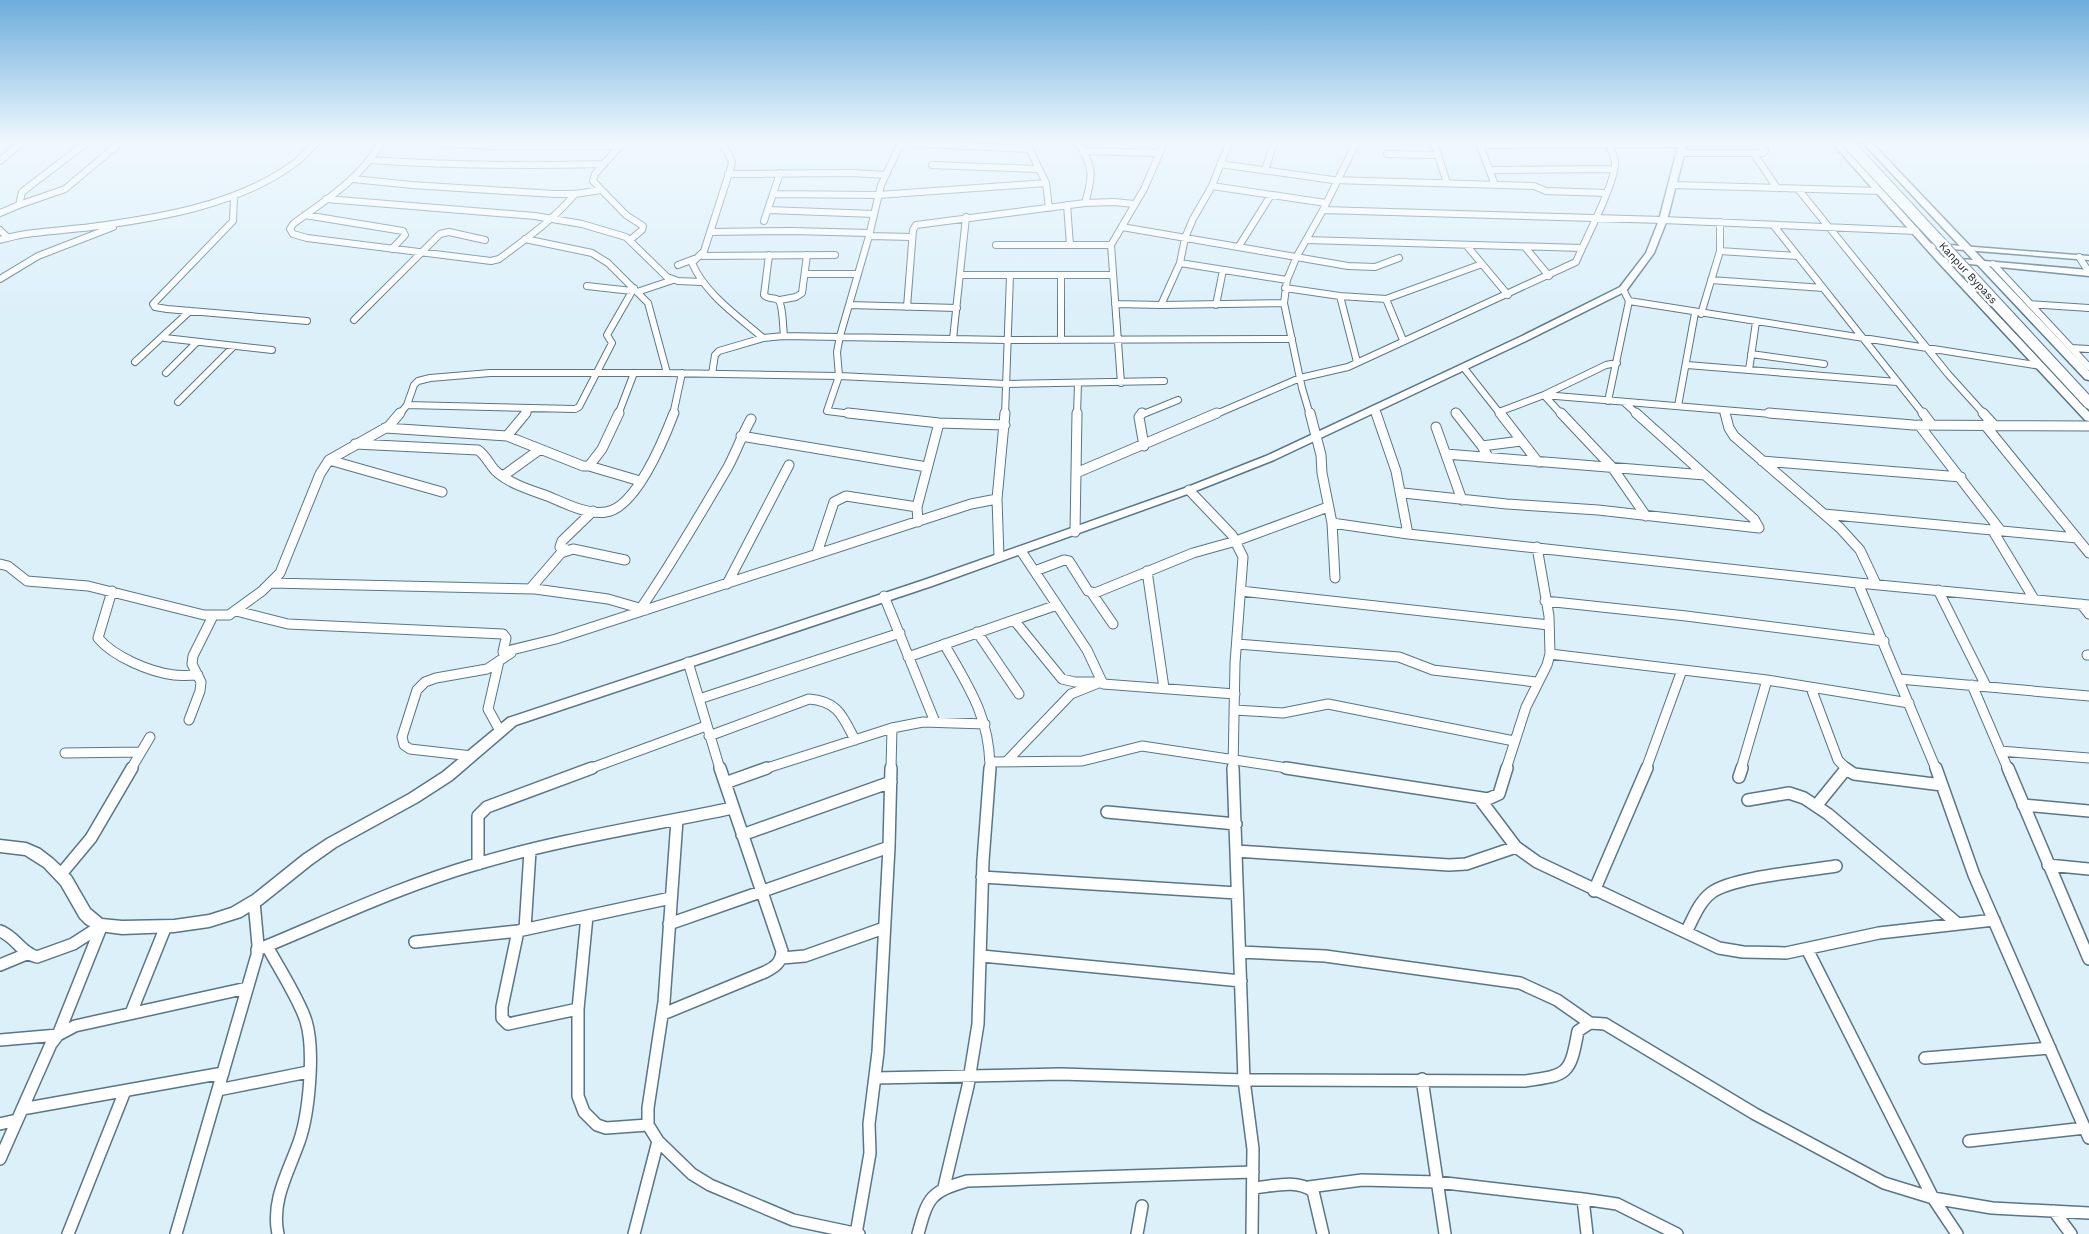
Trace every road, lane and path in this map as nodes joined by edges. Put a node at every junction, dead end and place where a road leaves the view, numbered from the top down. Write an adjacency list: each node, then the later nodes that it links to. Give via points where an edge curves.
1 (20, 201): 27 (street)
2 (33, 201): 27 (street)
3 (215, 201): 40 (street)
4 (234, 201): 117 (street, via 233,221 227,229 153,304 155,307)
5 (324, 201): 34 (street)
6 (345, 201): 36 (street)
7 (570, 201): 36 (street)
8 (612, 201): 55 (street, via 643,226)
9 (720, 201): 47 (street)
10 (771, 201): 30 (street)
11 (877, 201): 33 (street)
12 (1048, 201): 29 (street)
13 (1136, 201): 26 (street)
14 (1204, 201): 51 (street)
15 (1267, 201): 61 (street)
16 (1309, 201): 25 (street)
17 (1602, 201): 37 (street)
18 (1669, 201): 38 (street)
19 (1807, 201): 44 (street)
20 (1889, 201): 46 (main road)
21 (1901, 201): 169 (highway, Kanpur Bypass, bridge)
22 (1911, 201): 163 (highway, Kanpur Bypass)
23 (1922, 201): 64 (main road)
24 (1085, 203): 26 (street); 28 (street)
25 (1326, 203): 31 (street)
26 (1134, 204): 43 (street)
27 (19, 205): 32 (street)
28 (1067, 206): 29 (street); 58 (street)
29 (1049, 208): 35 (street)
30 (768, 210): 33 (street); 39 (street)
31 (1323, 210): 37 (street); 56 (street)
32 (0, 213)
33 (874, 214): 48 (street)
34 (305, 215): 66 (street, via 403,231 405,235); 66 (street, via 292,224 293,234)
35 (966, 217): 49 (street, via 916,224); 89 (street)
36 (553, 218): 52 (street); 55 (street)
37 (1594, 220): 38 (street); 65 (street)
38 (1663, 220): 41 (street); 101 (street, via 1650,253)
39 (764, 221)
40 (124, 222): 50 (street); 94 (street, via 38,256)
41 (1720, 222): 42 (street); 68 (street)
42 (1774, 226): 44 (street); 74 (street)
43 (1122, 227): 51 (street); 59 (street)
44 (1828, 228): 46 (street); 138 (street)
45 (0, 230): 50 (street)
46 (1916, 231): 60 (main road)
47 (710, 232): 48 (street, via 792,231); 76 (street, via 704,251)
48 (869, 235): 49 (street); 88 (street)
49 (912, 237): 114 (street)
50 (8, 238): 53 (street)
51 (1185, 238): 61 (street); 80 (street)
52 (525, 239): 69 (street, via 499,259 491,261); 102 (street, via 599,256)
53 (0, 240)
54 (484, 240): 69 (street, via 444,233)
55 (630, 240): 95 (street)
56 (1306, 240): 62 (street); 73 (street)
57 (996, 245): 58 (street)
58 (1070, 245): 59 (street)
59 (1111, 245): 92 (street)
60 (1928, 245): 64 (street); 79 (main road)
61 (1239, 246): 73 (street)
62 (1467, 246): 63 (street); 82 (street)
63 (1525, 247): 65 (street); 93 (street)
64 (1966, 247): 67 (street); 81 (main road)
65 (1582, 248): 93 (street, via 1576,262)
66 (392, 250): 69 (street)
67 (1991, 250): 75 (street); 83 (street)
68 (1720, 251): 74 (street); 96 (street)
69 (422, 254): 119 (street)
70 (769, 255): 71 (street); 76 (street); 106 (street, via 764,296)
71 (807, 255): 72 (street); 87 (street)
72 (835, 255)
73 (1297, 256): 77 (street, via 1368,268); 98 (street)
74 (1797, 256): 100 (street)
75 (2079, 257): 78 (street); 86 (street)
76 (696, 258): 84 (street); 97 (street, via 692,264)
77 (1400, 258)
78 (2089, 258)
79 (1940, 259): 81 (street); 145 (main road)
80 (1180, 263): 85 (street); 112 (street)
81 (1980, 263): 83 (street); 156 (main road)
82 (1482, 264): 103 (street); 105 (street)
83 (1997, 264): 86 (street); 110 (street)
84 (678, 265)
85 (1223, 270): 98 (street); 113 (street)
86 (2089, 272)
87 (805, 274): 88 (street); 106 (street, via 800,295)
88 (858, 274): 111 (street)
89 (960, 275): 90 (street); 115 (street)
90 (1010, 275): 91 (street); 131 (street)
91 (1061, 275): 92 (street); 127 (street)
92 (1112, 275): 109 (street)
93 (1549, 276): 103 (street)
94 (0, 279)
95 (673, 280): 97 (street); 102 (street)
96 (1711, 280): 100 (street); 118 (street)
97 (702, 282): 125 (street)
98 (1286, 284): 104 (street); 108 (street)
99 (587, 286): 102 (street)
100 (1823, 288): 130 (street)
101 (1623, 289): 107 (street); 147 (street)
102 (634, 290): 149 (street, via 651,310); 153 (street, via 607,335 612,343)
103 (1508, 295): 132 (street)
104 (1340, 296): 105 (street); 141 (street)
105 (1386, 299): 132 (street)
106 (780, 300): 123 (street)
107 (1629, 301): 118 (street); 142 (street)
108 (1284, 303): 113 (street); 129 (street)
109 (1115, 304): 112 (street); 128 (street)
110 (2030, 304): 116 (street); 135 (street)
111 (849, 305): 114 (street); 124 (street)
112 (1161, 305): 113 (street)
113 (1216, 305)
114 (907, 307): 115 (street)
115 (957, 308): 126 (street)
116 (2089, 308)
117 (190, 311): 120 (street); 122 (street)
118 (1698, 313): 121 (street); 144 (street)
119 (354, 320)
120 (307, 322)
121 (1756, 322): 130 (street); 139 (street)
122 (164, 335): 133 (street, via 165,338); 140 (street)
123 (784, 336): 124 (street); 125 (street)
124 (840, 336): 126 (street); 155 (street, via 837,352)
125 (764, 338): 154 (street, via 719,351 715,355)
126 (953, 339): 131 (street)
127 (1061, 339): 128 (street); 131 (street)
128 (1119, 339): 129 (street); 161 (street)
129 (1292, 339): 157 (street)
130 (1863, 339): 138 (street); 159 (street)
131 (1007, 340): 162 (street)
132 (1403, 340): 141 (street)
133 (197, 342): 134 (street); 150 (street)
134 (234, 346): 137 (street); 167 (street)
135 (2071, 348): 136 (street); 146 (street)
136 (2089, 349)
137 (272, 350)
138 (1931, 350): 145 (street); 184 (street)
139 (1751, 354): 143 (street); 148 (street)
140 (136, 362)
141 (1357, 362): 157 (street)
142 (1617, 363): 164 (street, via 1606,365); 166 (street)
143 (1824, 364)
144 (1686, 365): 148 (street); 171 (street)
145 (2041, 366): 177 (main road)
146 (2089, 367)
147 (1464, 368): 173 (street); 176 (street)
148 (1749, 370): 159 (street)
149 (667, 372): 151 (street); 152 (street)
150 (166, 373)
151 (634, 373): 153 (street); 204 (street, via 613,427)
152 (682, 373): 154 (street); 211 (street, via 676,405 657,451)
153 (598, 374): 170 (street, via 490,373 430,378 414,385); 172 (street, via 575,409)
154 (712, 374): 155 (street)
155 (839, 376): 162 (street); 179 (street, via 828,411)
156 (2089, 377)
157 (1300, 378): 191 (street); 194 (street)
158 (1164, 381): 161 (street)
159 (1897, 382): 182 (street)
160 (1078, 383): 161 (street); 162 (street); 207 (street)
161 (1121, 383)
162 (1006, 384): 180 (street)
163 (2089, 389)
164 (1544, 395): 166 (street); 176 (street); 205 (street)
165 (1178, 400): 194 (street, via 1139,417)
166 (1608, 401): 168 (street)
167 (178, 402)
168 (1625, 403): 171 (street); 208 (street)
169 (2089, 403)
170 (407, 405): 172 (street); 187 (street, via 392,424)
171 (1678, 406): 174 (street)
172 (529, 409): 189 (street)
173 (1375, 410): 191 (street); 214 (street)
174 (1724, 410): 181 (street); 202 (street, via 1734,436)
175 (1456, 412): 195 (street)
176 (1499, 412): 192 (street)
177 (2089, 418)
178 (751, 419): 190 (street)
179 (939, 423): 180 (street); 206 (street)
180 (1005, 425): 215 (street)
181 (1919, 425): 182 (street); 210 (street)
182 (1932, 425): 183 (street)
183 (1985, 425): 184 (street); 227 (street)
184 (1994, 425): 185 (street)
185 (2089, 426)
186 (1436, 427): 198 (street)
187 (384, 428): 188 (street); 193 (street)
188 (450, 432): 189 (street); 196 (street)
189 (507, 436): 197 (street)
190 (741, 436): 206 (street); 254 (street, via 729,464)
191 (1316, 437): 212 (street); 218 (street)
192 (1521, 441): 195 (street); 201 (street)
193 (354, 444): 196 (street); 200 (street)
194 (1144, 446): 207 (street)
195 (1482, 446): 199 (street)
196 (440, 448): 209 (street, via 478,450)
197 (539, 450): 204 (street); 209 (street)
198 (1446, 454): 199 (street); 216 (street)
199 (1488, 458): 201 (street)
200 (329, 460): 213 (street); 240 (street, via 320,474 280,573)
201 (1538, 462): 205 (street)
202 (1762, 462): 210 (street); 220 (street)
203 (789, 465): 242 (street)
204 (590, 466): 211 (street)
205 (1612, 466): 208 (street); 221 (street)
206 (927, 468): 217 (street)
207 (1076, 473): 225 (street)
208 (1705, 475): 221 (street, via 1754,518 1760,528)
209 (503, 476): 219 (street, via 540,494)
210 (1961, 477): 224 (street)
211 (640, 481): 219 (street, via 616,508)
212 (1189, 490): 225 (street); 228 (street)
213 (442, 492)
214 (1402, 493): 216 (street); 226 (street)
215 (997, 499): 222 (street); 234 (street)
216 (1462, 500): 221 (street)
217 (917, 507): 222 (street); 232 (street, via 846,496 838,498)
218 (1328, 508): 223 (street); 228 (street)
219 (593, 511): 230 (street, via 562,541 560,547)
220 (1824, 514): 224 (street); 243 (street, via 1860,550)
221 (1646, 516)
222 (918, 522): 232 (street)
223 (1332, 523): 226 (street); 239 (street)
224 (1997, 531): 227 (street); 250 (street)
225 (1075, 532): 231 (street)
226 (1408, 534): 229 (street)
227 (2077, 538): 233 (street)
228 (1236, 541): 238 (street); 247 (street, via 1243,557)
229 (1537, 547): 241 (street); 251 (street)
230 (567, 550): 235 (street); 244 (street)
231 (1021, 551): 234 (street); 237 (street)
232 (817, 553): 242 (street)
233 (2089, 553)
234 (999, 557): 249 (street)
235 (625, 560)
236 (0, 564): 246 (street, via 27,580)
237 (1035, 571): 248 (street, via 1069,561); 253 (street)
238 (1147, 571): 248 (street); 279 (street)
239 (1335, 578)
240 (270, 583): 244 (street); 255 (street)
241 (1858, 583): 243 (street); 263 (street)
242 (727, 584): 254 (street)
243 (1876, 584): 245 (street)
244 (530, 589): 254 (street, via 608,599)
245 (1938, 590): 250 (street); 278 (street)
246 (112, 591): 257 (street); 272 (street, via 98,638 100,644 109,651 164,673)
247 (1241, 591): 260 (street); 265 (street)
248 (1091, 592): 259 (street)
249 (884, 596): 262 (street); 270 (street)
250 (2034, 599): 252 (street)
251 (1545, 601): 260 (street); 263 (street)
252 (2085, 604): 256 (street)
253 (1057, 605): 258 (street); 275 (street, via 1087,650)
254 (644, 609): 266 (street)
255 (236, 612): 257 (street); 266 (street, via 288,624 503,634 506,638 503,652)
256 (2089, 614)
257 (214, 616): 272 (street, via 193,656 192,664)
258 (1014, 620): 261 (street); 275 (street, via 1062,679)
259 (1113, 624)
260 (1549, 625): 267 (street)
261 (977, 632): 264 (street); 281 (street)
262 (900, 633): 268 (street); 284 (street)
263 (1884, 641): 273 (street)
264 (944, 644): 268 (street); 289 (street, via 982,712)
265 (1237, 644): 276 (street, via 1398,657 1433,670); 282 (street)
266 (520, 648): 269 (street)
267 (1550, 654): 271 (street); 276 (street)
268 (908, 656): 288 (street)
269 (500, 658): 291 (street, via 488,709); 299 (street, via 487,669 425,682 417,690 402,737 404,745 410,749)
270 (688, 662): 284 (street); 291 (street, via 523,716)
271 (1682, 670): 274 (street); 331 (street, via 1642,778)
272 (198, 675): 287 (street, via 200,691)
273 (1899, 679): 277 (street); 285 (street)
274 (1767, 680): 280 (street); 305 (street)
275 (1101, 682): 279 (street); 302 (street, via 1071,694)
276 (1536, 682): 295 (street)
277 (1972, 685): 278 (street); 296 (street)
278 (1986, 686): 283 (street)
279 (1164, 688): 282 (street)
280 (1811, 688): 285 (street); 304 (street, via 1838,760)
281 (1019, 694)
282 (1235, 694): 286 (street)
283 (2089, 696)
284 (698, 699): 292 (street)
285 (1910, 703): 308 (street)
286 (1235, 710): 295 (street, via 1283,713 1328,704); 301 (street)
287 (188, 720)
288 (935, 722): 289 (street); 290 (street)
289 (985, 724): 303 (street)
290 (892, 728): 294 (street); 307 (street)
291 (499, 729): 299 (street)
292 (707, 731): 294 (street, via 809,699 822,699 834,705); 306 (street); 324 (street, via 487,806 478,816)
293 (150, 737): 297 (street)
294 (855, 740): 306 (street)
295 (1514, 741): 309 (street, via 1499,794 1488,799)
296 (2000, 750): 300 (street); 311 (street)
297 (141, 752): 298 (street); 328 (street, via 91,838)
298 (64, 754)
299 (472, 756): 334 (street, via 426,790 318,852)
300 (2089, 758)
301 (1233, 759): 302 (street, via 1142,746 1082,761); 309 (street); 317 (street)
302 (1007, 761): 303 (street)
303 (990, 762): 329 (street)
304 (1846, 769): 308 (street, via 1854,774); 312 (street)
305 (1740, 777)
306 (725, 782): 313 (street)
307 (891, 782): 318 (street); 320 (street)
308 (1942, 786): 336 (street)
309 (1479, 798): 321 (street)
310 (1748, 800): 312 (street, via 1789,793 1799,795)
311 (2023, 805): 314 (street); 325 (street)
312 (1816, 806): 338 (street)
313 (733, 808): 316 (street); 318 (street)
314 (2089, 811)
315 (1107, 812): 317 (street)
316 (677, 820): 322 (street); 333 (street)
317 (1236, 824): 323 (street)
318 (742, 835): 330 (street)
319 (0, 846): 328 (street, via 25,849)
320 (889, 847): 330 (street); 341 (street)
321 (1516, 847): 323 (street, via 1466,864 1449,865); 331 (street, via 1537,862)
322 (530, 851): 324 (street); 342 (street)
323 (1236, 851): 332 (street)
324 (478, 864): 346 (street, via 438,876)
325 (2048, 865): 327 (street); 352 (street)
326 (1836, 866): 344 (street, via 1734,884 1712,892 1702,902)
327 (2089, 869)
328 (61, 874): 339 (street, via 84,915 94,924)
329 (982, 877): 332 (street); 350 (street)
330 (762, 891): 337 (street); 351 (street)
331 (1594, 891): 344 (street)
332 (1237, 894): 348 (street)
333 (671, 898): 335 (street); 337 (street)
334 (254, 902): 340 (street, via 235,914 217,919); 346 (street)
335 (587, 916): 342 (street); 356 (street)
336 (1994, 920): 338 (street); 362 (street)
337 (669, 924): 358 (street)
338 (1958, 924): 347 (street, via 1879,933)
339 (102, 925): 340 (street); 349 (street, via 60,950 37,957); 360 (street)
340 (166, 926): 357 (street)
341 (884, 928): 351 (street, via 805,956); 367 (street)
342 (522, 930): 345 (street); 356 (street, via 502,1018 508,1024)
343 (0, 931): 349 (street)
344 (1686, 932): 347 (street, via 1719,948 1743,952 1786,954)
345 (414, 942)
346 (262, 948): 355 (street); 364 (street, via 306,1021)
347 (1807, 949): 384 (street)
348 (1240, 952): 354 (street); 359 (street, via 1325,956 1520,983 1559,999)
349 (29, 954): 353 (street)
350 (982, 956): 354 (street); 366 (street, via 978,1024)
351 (782, 958): 358 (street, via 778,965 765,972)
352 (2089, 959)
353 (0, 965)
354 (1241, 981): 368 (street)
355 (247, 988): 357 (street); 365 (street)
356 (578, 1010): 374 (street, via 578,1096 584,1112 597,1125 606,1128)
357 (131, 1013): 360 (street, via 76,1026)
358 (663, 1014): 374 (street)
359 (1590, 1023): 369 (street, via 1578,1031 1569,1070 1559,1075 1525,1080); 384 (street, via 1606,1024 1755,1114 1884,1182)
360 (58, 1035): 361 (street); 372 (street)
361 (0, 1040)
362 (2050, 1048): 363 (street); 375 (street)
363 (1925, 1058)
364 (308, 1072): 370 (street); 391 (street, via 302,1130 275,1214)
365 (223, 1074): 370 (street); 371 (street)
366 (970, 1076): 367 (street); 368 (street, via 1061,1074); 381 (street)
367 (875, 1078): 393 (street, via 869,1124 870,1153)
368 (1244, 1080): 369 (street); 379 (street)
369 (1422, 1080): 380 (street)
370 (218, 1090): 390 (street)
371 (125, 1091): 372 (street); 389 (street)
372 (20, 1114): 373 (street); 378 (street)
373 (0, 1124)
374 (648, 1125): 376 (street)
375 (2088, 1135): 377 (street)
376 (658, 1141): 392 (street); 393 (street, via 692,1174 710,1185 793,1220)
377 (1969, 1141)
378 (0, 1159)
379 (1253, 1172): 381 (street, via 967,1181); 383 (street)
380 (1437, 1182): 382 (street, via 1362,1180); 385 (street); 398 (street)
381 (944, 1187): 394 (street, via 926,1203)
382 (1309, 1187): 383 (street, via 1300,1184); 397 (street, via 1313,1191)
383 (1254, 1188): 396 (street)
384 (1933, 1198): 387 (street, via 1992,1208); 401 (street)
385 (1583, 1199): 399 (street); 400 (street, via 1617,1204)
386 (1142, 1206): 395 (street)
387 (2054, 1211): 388 (street); 402 (street)
388 (2089, 1212)
389 (68, 1234)
390 (176, 1234)
391 (278, 1234)
392 (634, 1234)
393 (857, 1234)
394 (918, 1234)
395 (1137, 1234)
396 (1252, 1234)
397 (1323, 1234)
398 (1445, 1234)
399 (1587, 1234)
400 (1676, 1234)
401 (1957, 1234)
402 (2071, 1234)

